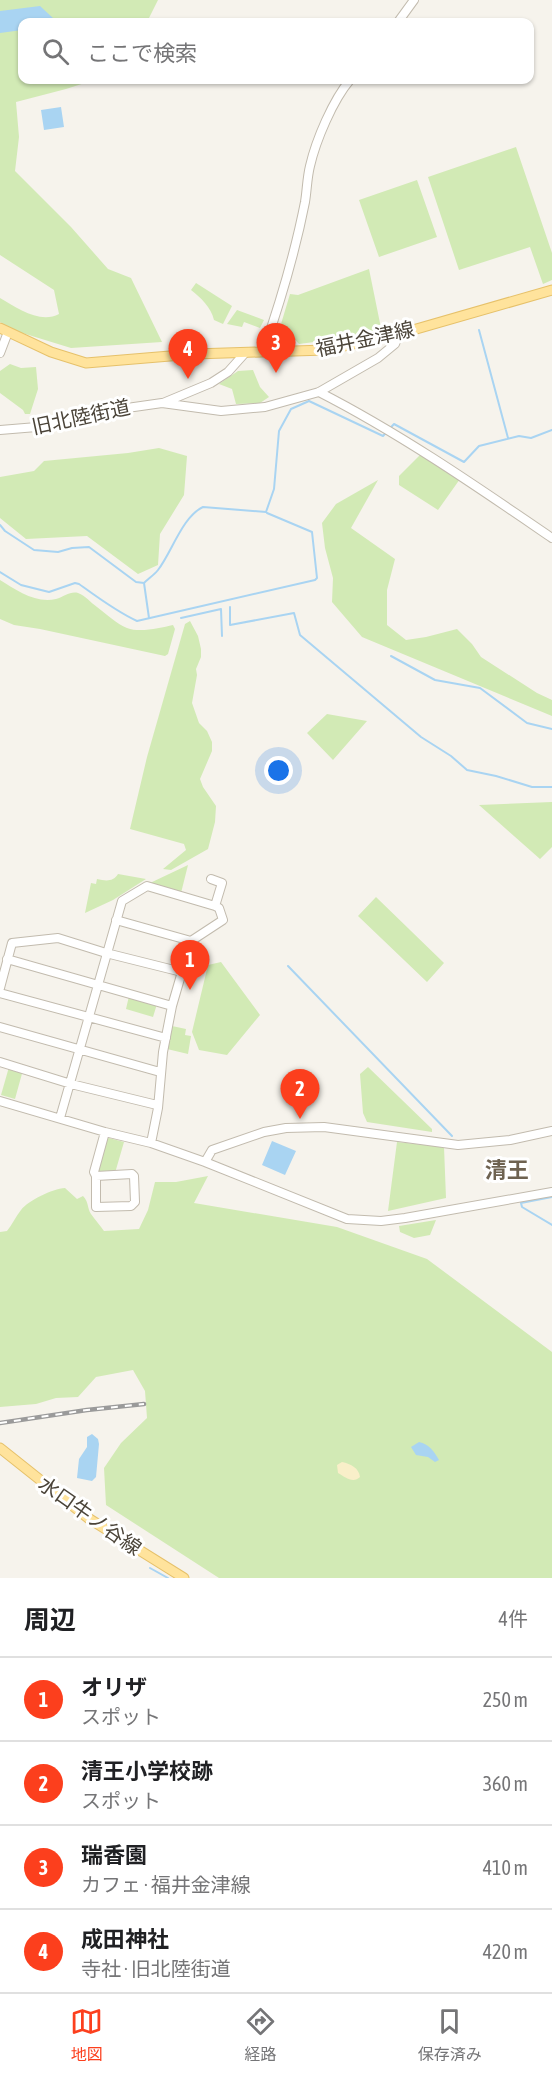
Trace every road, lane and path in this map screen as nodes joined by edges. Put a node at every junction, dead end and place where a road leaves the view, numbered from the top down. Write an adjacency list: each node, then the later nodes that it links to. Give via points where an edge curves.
1 (414, 0): 2 (street)
2 (401, 18)
3 (346, 84): 7 (street, via 329,114 310,165 285,285)
4 (552, 290): 6 (main road, 福井金津線)
5 (4, 330): 8 (street); 9 (main road, 福井金津線, via 86,363)
6 (399, 334): 7 (main road, 福井金津線, via 326,350); 10 (street, 旧北陸街道, via 395,344 378,358)
7 (263, 352): 9 (main road, 福井金津線)
8 (0, 353)
9 (244, 353): 11 (street, 旧北陸街道, via 228,372 211,383)
10 (319, 392): 11 (street, 旧北陸街道, via 265,407 221,411); 13 (street, via 419,448)
11 (162, 403): 12 (street, 旧北陸街道, via 113,410 61,425)
12 (0, 430)
13 (552, 538)
14 (211, 879): 15 (street, via 222,883)
15 (215, 906): 16 (street, via 147,886 122,901); 17 (street, via 223,920)
16 (116, 920): 17 (street); 18 (street)
17 (191, 941): 20 (street)
18 (106, 953): 19 (street, via 58,938 12,943); 20 (street); 21 (street)
19 (8, 959): 21 (street); 22 (street)
20 (182, 972): 24 (street)
21 (98, 985): 24 (street); 25 (street)
22 (0, 988)
23 (0, 993): 25 (street)
24 (172, 1006): 27 (street)
25 (89, 1017): 27 (street); 28 (street)
26 (0, 1027): 28 (street)
27 (166, 1038): 30 (street)
28 (80, 1050): 30 (street); 31 (street)
29 (0, 1062): 31 (street)
30 (160, 1072): 33 (street)
31 (71, 1084): 33 (street); 34 (street)
32 (0, 1101): 34 (street)
33 (157, 1105): 37 (street)
34 (60, 1119): 36 (street)
35 (552, 1131): 38 (street, via 458,1145 324,1127 286,1128 212,1150)
36 (105, 1132): 37 (street); 39 (street)
37 (151, 1143): 38 (street)
38 (206, 1162): 40 (street, via 347,1219 405,1218)
39 (96, 1176): 39 (street, via 96,1207 131,1206 135,1202 132,1174)
40 (552, 1191)
41 (0, 1448): 42 (main road, 水口牛ノ谷線, via 88,1518)
42 (184, 1578)

